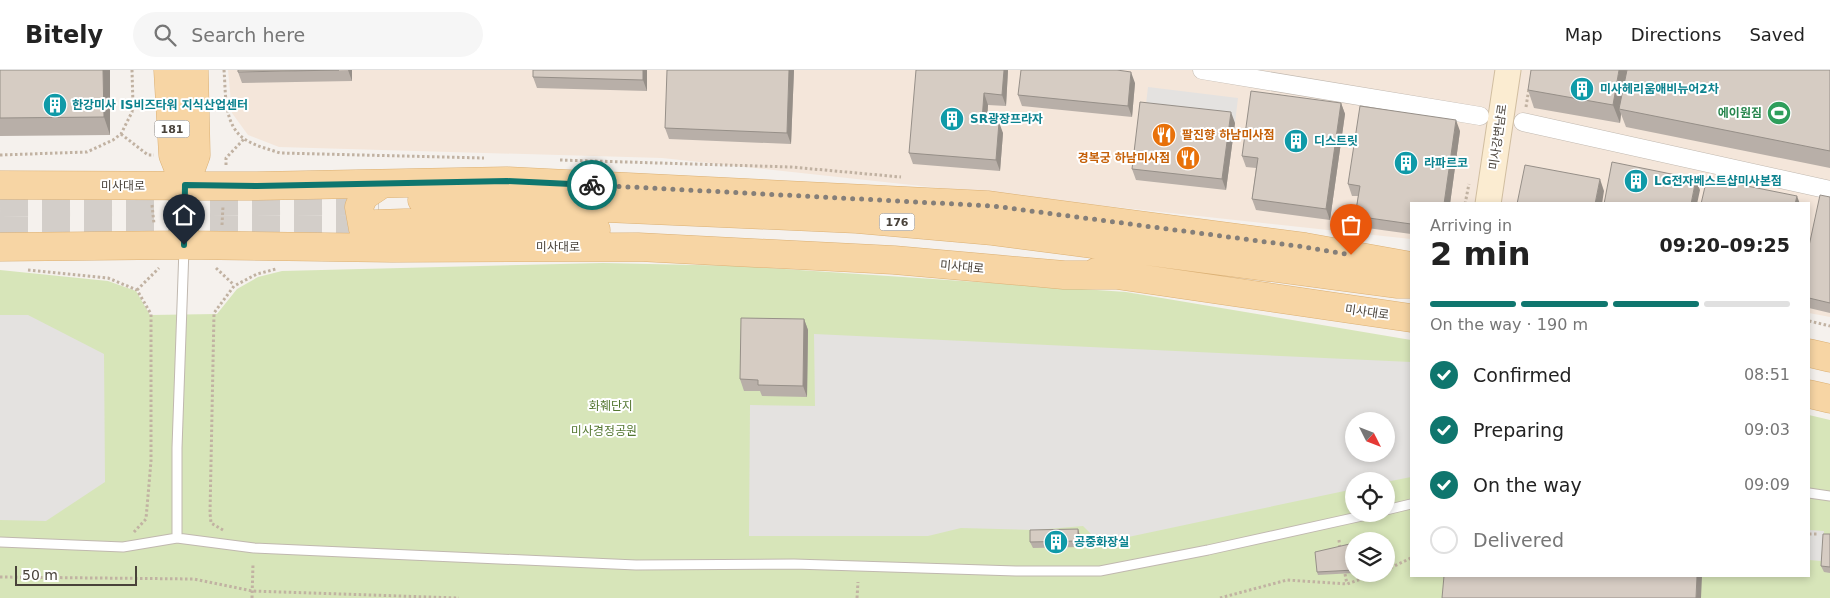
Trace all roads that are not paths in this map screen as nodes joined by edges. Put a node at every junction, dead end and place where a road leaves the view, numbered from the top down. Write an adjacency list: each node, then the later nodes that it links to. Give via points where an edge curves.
1 (168, 70): 8 (main road, 181, via 173,155)
2 (194, 70): 8 (main road, 181, via 196,155)
3 (1202, 70): 5 (street)
4 (1508, 70): 10 (main road, 미사강변남로)
5 (1480, 116)
6 (1523, 122): 9 (street)
7 (0, 185): 8 (main road, 미사대로)
8 (185, 185): 11 (main road, 미사대로, via 225,186); 12 (main road, 181)
9 (1830, 190)
10 (1488, 202)
11 (379, 203): 14 (main road, via 364,196 359,207 363,229 372,239); 15 (main road, 미사대로, via 507,181 993,206 1305,247); 16 (main road, 미사대로 / 176, via 434,222 862,241 1031,258); 17 (main road, 미사대로 / 176, via 434,200 857,219 993,231)
12 (184, 245): 13 (main road, 미사대로); 14 (main road, 미사대로); 28 (lane, via 177,448)
13 (0, 247)
14 (392, 248): 16 (main road, 미사대로, via 638,247 894,260 1064,275)
15 (1410, 266)
16 (1115, 276): 18 (main road, 미사대로 / 176)
17 (1410, 284)
18 (1410, 318)
19 (1810, 353): 20 (main road)
20 (1830, 358)
21 (1810, 394): 22 (main road)
22 (1830, 399)
23 (1810, 494): 24 (lane)
24 (1830, 496)
25 (1410, 504): 26 (lane)
26 (1395, 508)
27 (1345, 520): 28 (lane, via 1100,571 803,564 636,564 254,548)
28 (178, 538): 29 (lane, via 123,547)
29 (0, 542)

